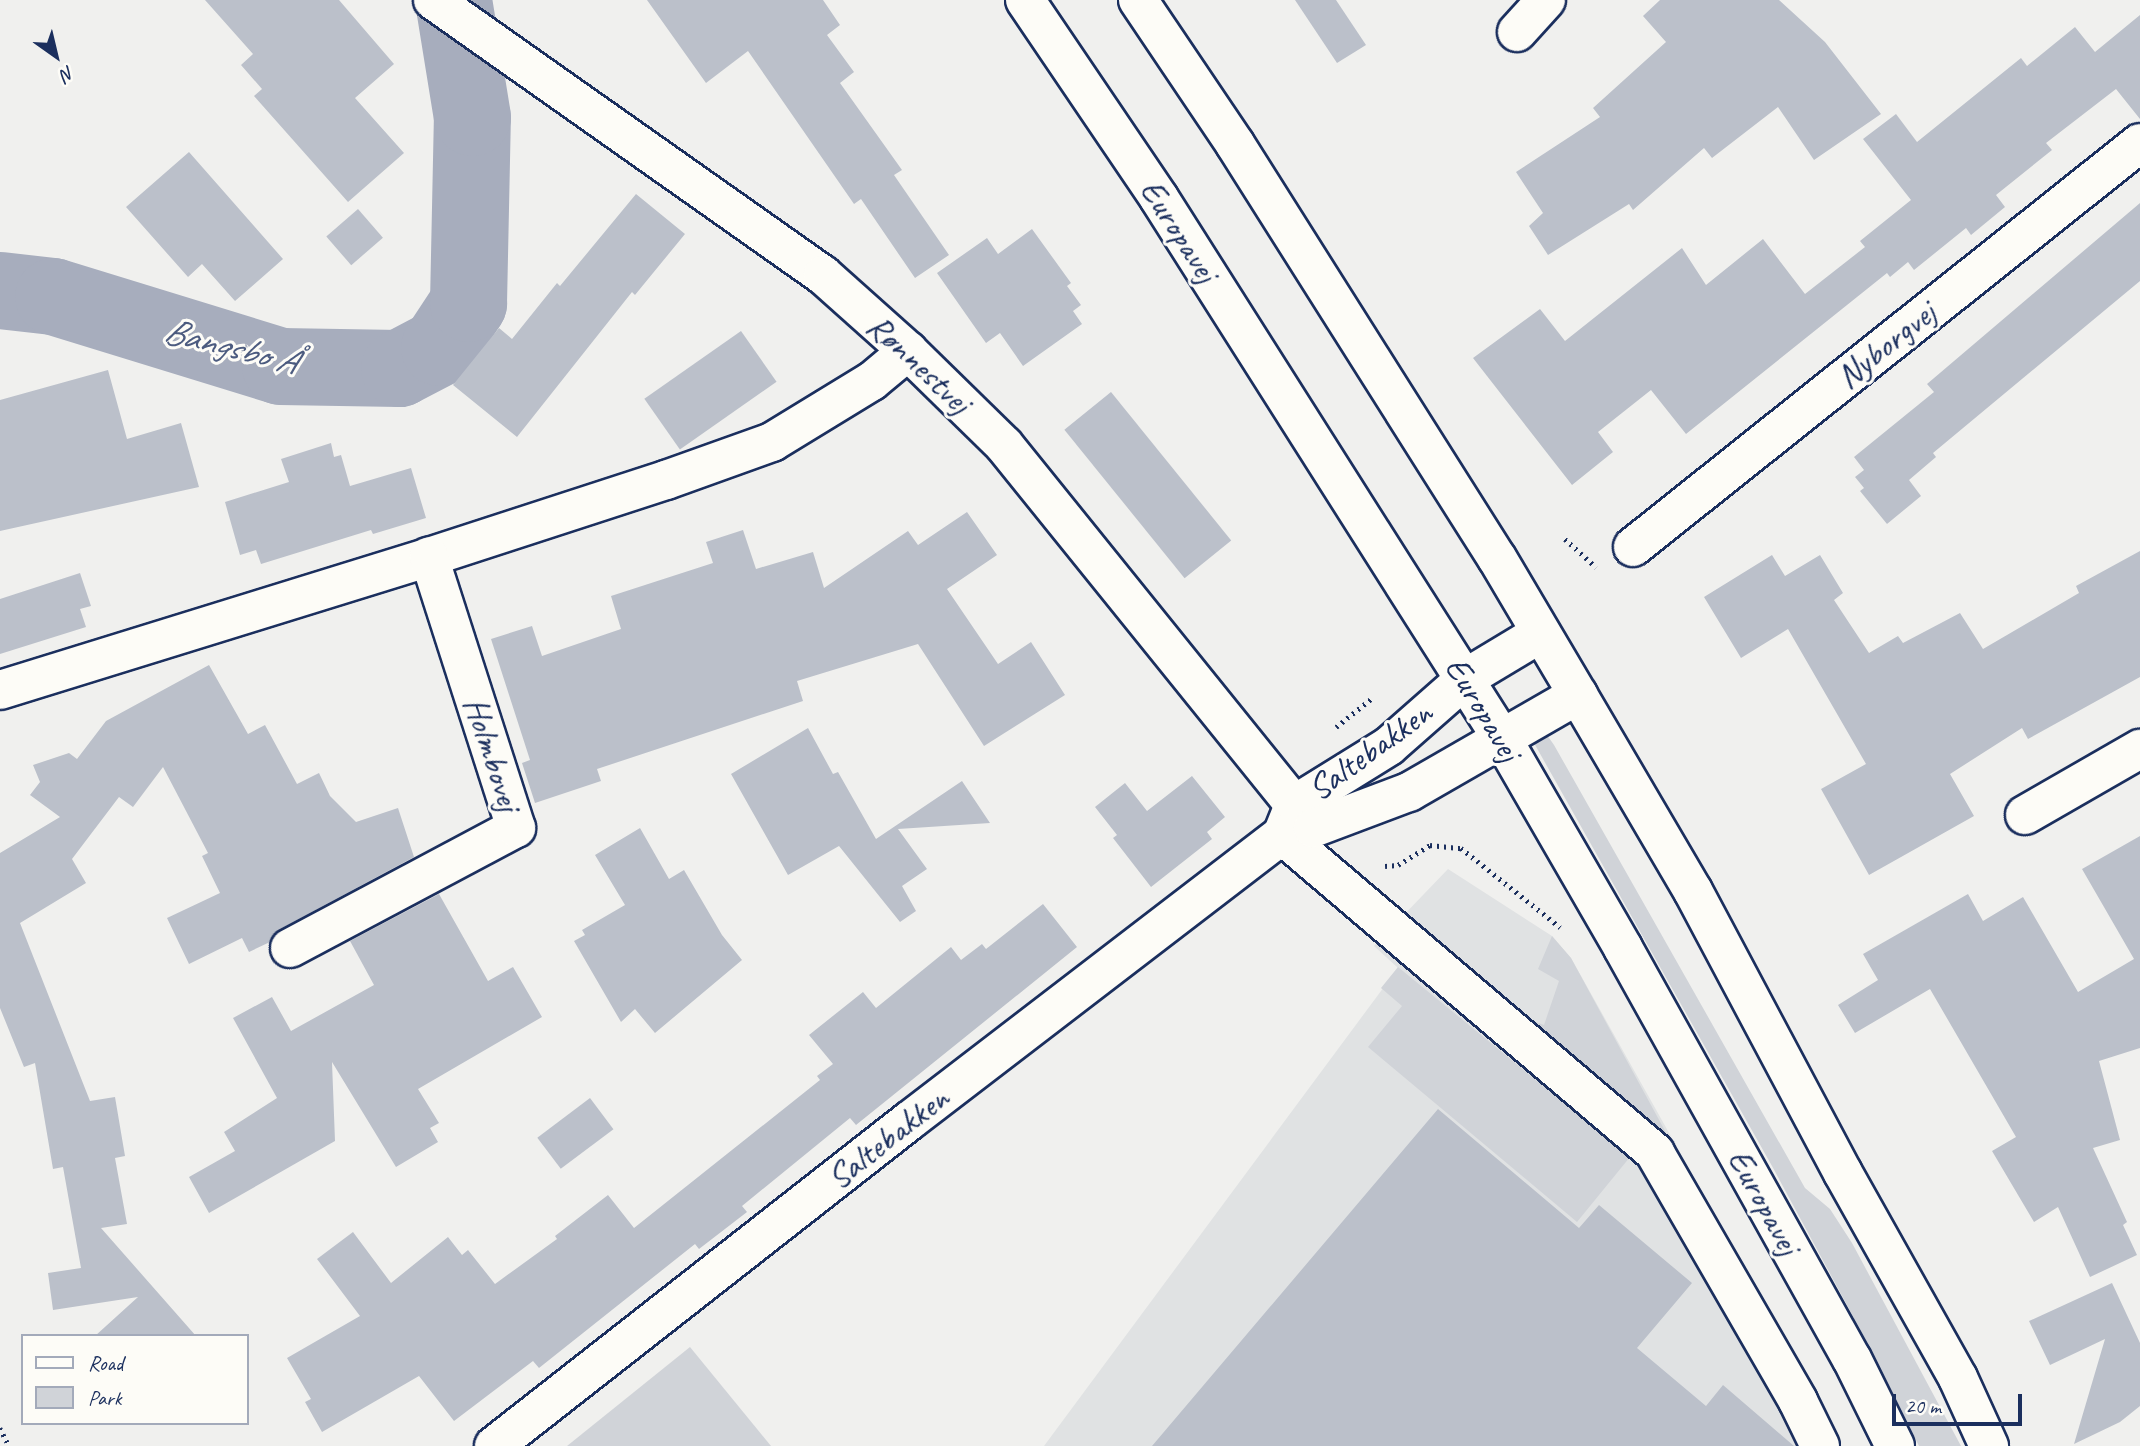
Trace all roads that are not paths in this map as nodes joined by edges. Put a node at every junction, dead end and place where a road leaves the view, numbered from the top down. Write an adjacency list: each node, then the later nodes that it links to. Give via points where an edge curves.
1 (433, 0): 7 (street, Rønnestvej, via 823,275)
2 (1025, 0): 11 (street, Europavej, via 1159,198)
3 (1138, 0): 10 (street, via 1234,144)
4 (1546, 0): 5 (street)
5 (1517, 32)
6 (2140, 143): 8 (street, Nyborgvej)
7 (908, 351): 9 (street, via 872,380 772,442); 17 (street, Rønnestvej, via 1004,445)
8 (1633, 547)
9 (429, 557): 12 (street); 18 (street, Holmbovej, via 516,828)
10 (1541, 633): 11 (street, Saltebakken); 13 (street)
11 (1466, 678): 14 (street, Europavej); 17 (street, Saltebakken)
12 (0, 690)
13 (1578, 695): 14 (street, Saltebakken); 22 (street, via 1693,891 1958,1378)
14 (1503, 740): 17 (street, Saltebakken, via 1409,792); 21 (street, Europavej, via 1839,1335)
15 (2140, 749): 16 (street)
16 (2025, 815)
17 (1297, 822): 19 (street, Saltebakken); 20 (street, Rønnestvej, via 1655,1153)
18 (290, 948)
19 (497, 1446)
20 (1820, 1446)
21 (1895, 1446)
22 (1989, 1446)

